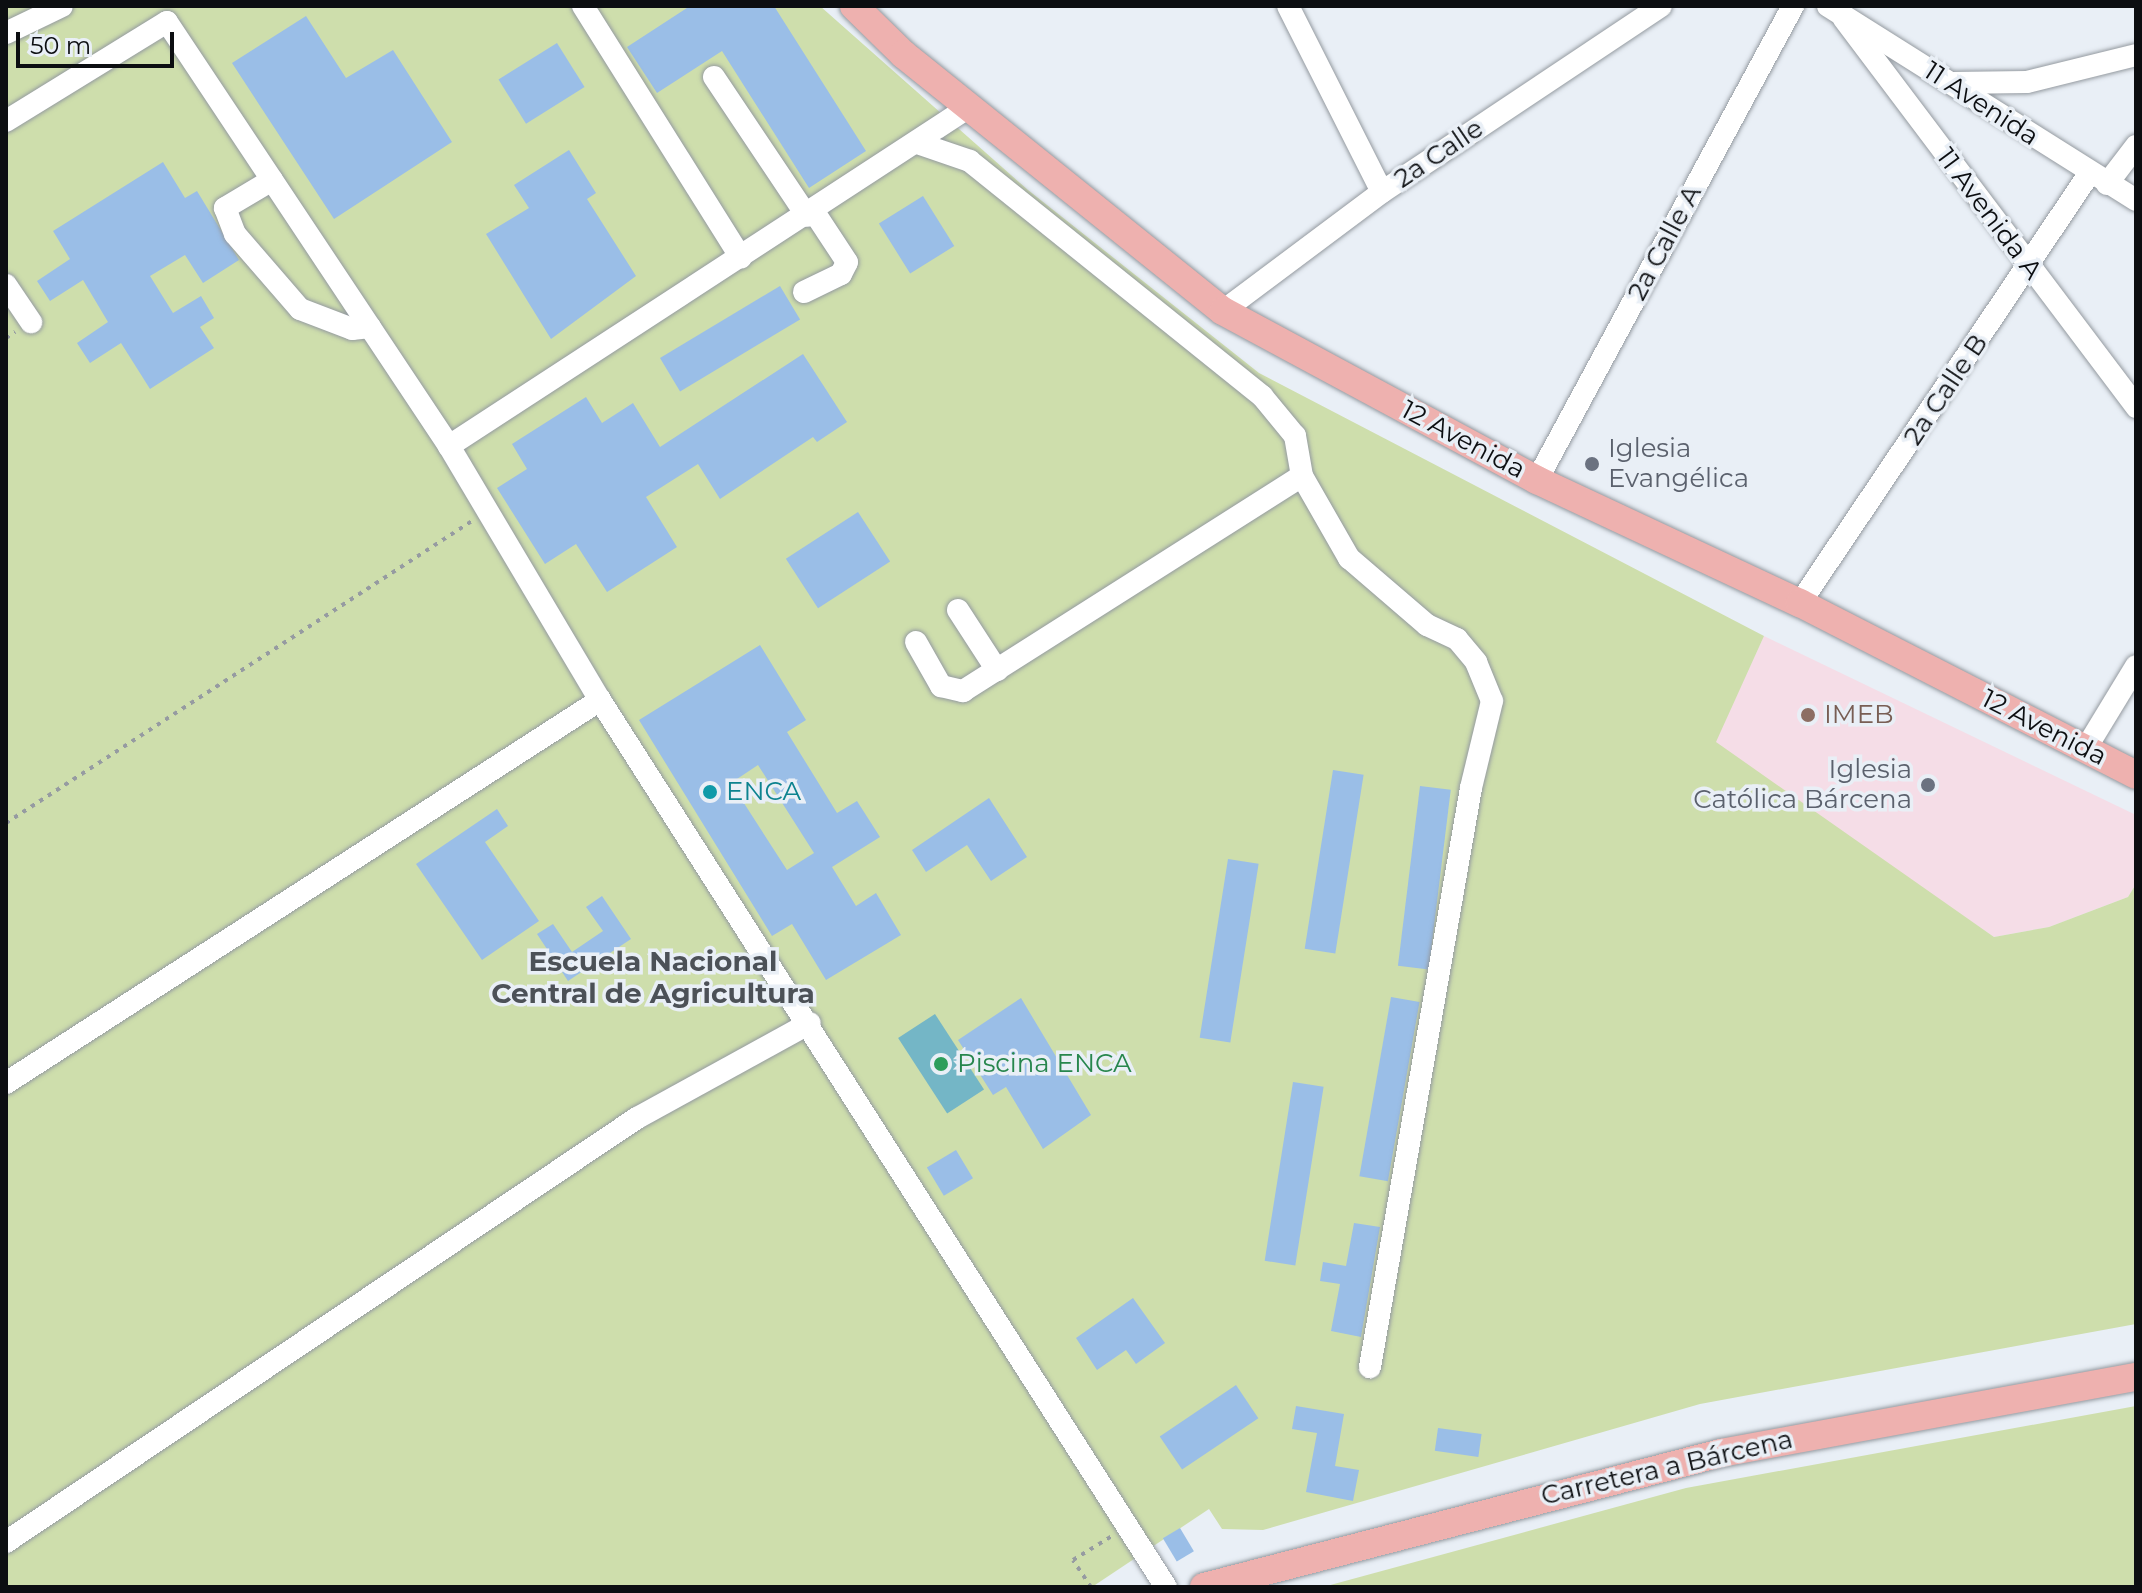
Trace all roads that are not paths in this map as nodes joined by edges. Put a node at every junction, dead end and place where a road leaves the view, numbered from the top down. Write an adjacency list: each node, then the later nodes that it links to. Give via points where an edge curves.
1 (62, 6): 8 (street)
2 (583, 6): 21 (street)
3 (1288, 6): 18 (street)
4 (1661, 6): 18 (street, 2a Calle)
5 (1793, 6): 31 (street, 2a Calle A)
6 (856, 7): 12 (main road, 12 Avenida)
7 (1836, 12): 11 (street, 11 Avenida); 22 (street, 11 Avenida A)
8 (6, 33)
9 (2136, 55): 11 (street, via 2027,82)
10 (714, 77): 20 (street)
11 (1951, 83): 16 (street, 11 Avenida)
12 (969, 107): 14 (street); 25 (main road, 12 Avenida)
13 (6, 121): 17 (street, via 167,22)
14 (920, 144): 20 (street); 30 (street, via 970,161 1262,396 1295,436)
15 (2136, 146): 16 (street, 2a Calle B)
16 (2098, 179): 19 (street, 11 Avenida); 22 (street, 2a Calle B)
17 (272, 180): 27 (street); 27 (street, via 225,208 235,234 300,309 352,329)
18 (1382, 192): 25 (street, 2a Calle)
19 (2136, 200)
20 (810, 214): 21 (street); 24 (street, via 847,262 841,274)
21 (741, 258): 29 (street)
22 (2029, 269): 28 (street, 11 Avenida A); 32 (street, 2a Calle B)
23 (6, 285): 26 (street)
24 (804, 292)
25 (1223, 311): 31 (main road, 12 Avenida)
26 (31, 322)
27 (370, 327): 29 (street)
28 (2136, 407)
29 (449, 446): 37 (street)
30 (1302, 476): 36 (street); 42 (street, via 1349,558 1427,625 1457,639 1476,662 1492,701 1471,788)
31 (1537, 480): 32 (main road, 12 Avenida)
32 (1800, 603): 38 (main road, 12 Avenida)
33 (958, 610): 36 (street)
34 (916, 642): 36 (street, via 946,690 963,691)
35 (2136, 666): 38 (street)
36 (997, 670)
37 (600, 700): 40 (street); 41 (street)
38 (2085, 750): 39 (main road, 12 Avenida)
39 (2136, 775)
40 (810, 1023): 44 (street, via 637,1118); 45 (street)
41 (6, 1083)
42 (1370, 1367)
43 (2136, 1377): 46 (main road, Carretera a Bárcena, via 1721,1453)
44 (6, 1542)
45 (1166, 1587)
46 (1204, 1587)

